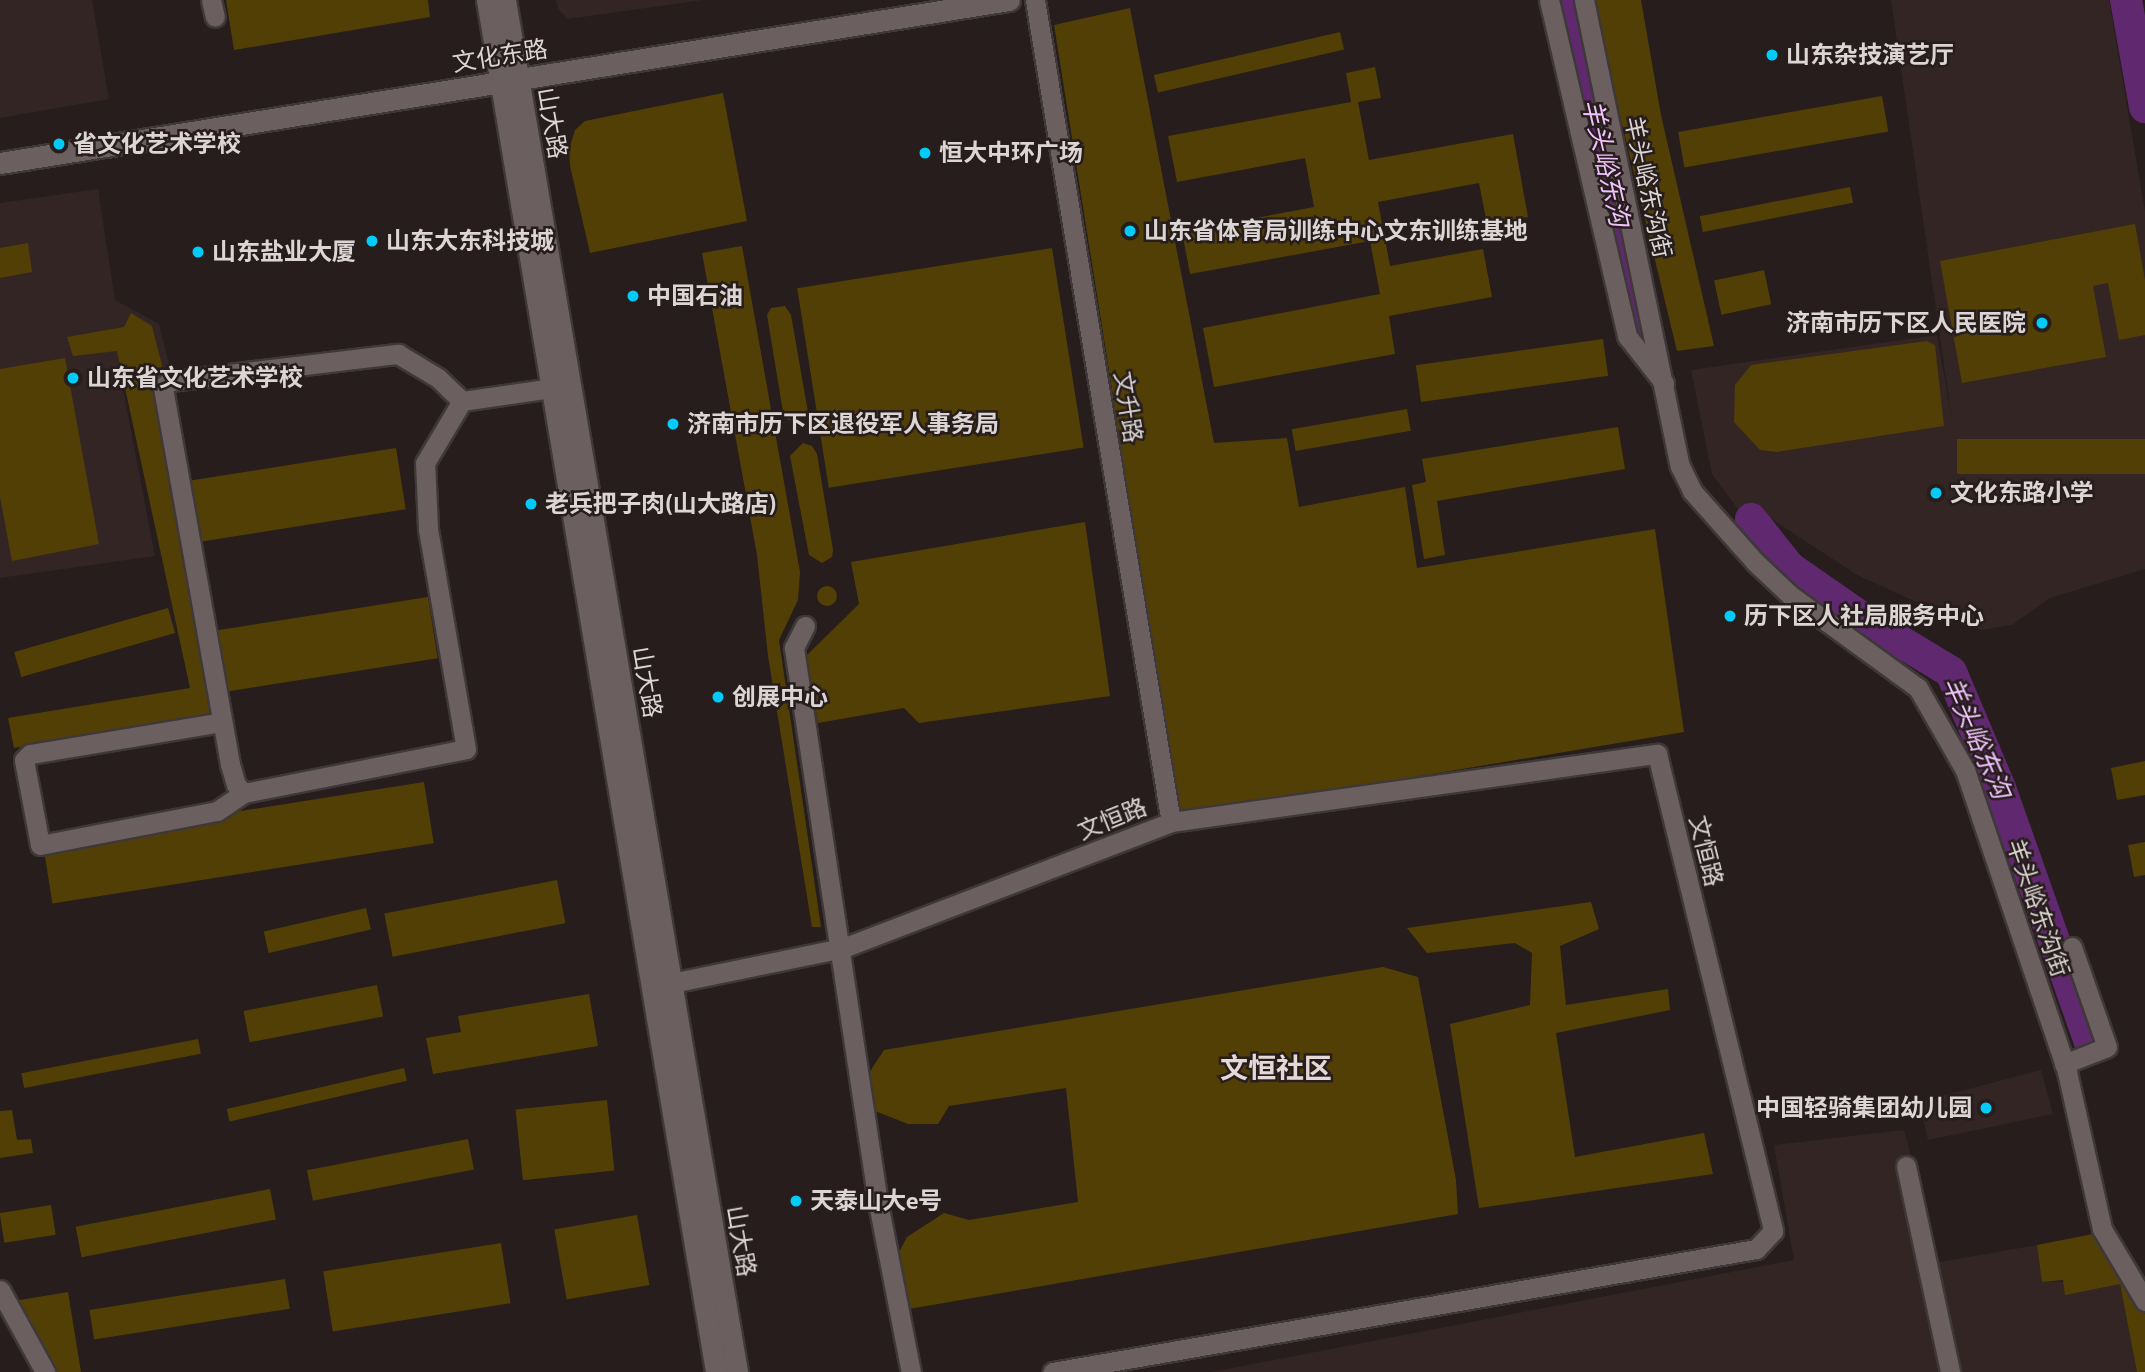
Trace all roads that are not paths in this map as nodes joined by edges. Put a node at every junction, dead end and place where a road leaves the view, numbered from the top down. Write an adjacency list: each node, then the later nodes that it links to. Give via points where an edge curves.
1 (486, 0): 7 (main road, 山大路)
2 (505, 0): 7 (main road, 山大路)
3 (1009, 0): 7 (main road, 文化东路)
4 (1035, 0): 15 (street, 文升路)
5 (1549, 0): 9 (street, 羊头峪东沟街, via 1627,336)
6 (1584, 0): 9 (street, 羊头峪东沟街)
7 (509, 81): 8 (main road, 文化东路); 10 (main road, 山大路); 18 (main road, 山大路)
8 (0, 163)
9 (1665, 384): 19 (street, 羊头峪东沟街, via 1680,466 1692,491 1790,595 1918,688 1965,770)
10 (552, 388): 11 (street); 24 (main road, 山大路)
11 (462, 401): 13 (street, via 438,378 398,354 170,381 163,387); 14 (street, via 425,463 428,528 466,749)
12 (805, 625): 17 (street, via 794,648)
13 (222, 722): 14 (street, via 233,775); 14 (street, via 30,754 24,760 40,845 217,811)
14 (244, 793)
15 (1171, 822): 17 (street, 文恒路); 27 (street, 文恒路, via 1657,754 1773,1231 1756,1249)
16 (2072, 947): 19 (street, via 2107,1047)
17 (843, 948): 18 (street, 文恒路); 26 (street, via 878,1203)
18 (671, 983): 25 (main road, 山大路)
19 (2064, 1064): 22 (street, 羊头峪东沟街, via 2102,1229)
20 (1906, 1166): 28 (street)
21 (0, 1290): 23 (street)
22 (2145, 1301)
23 (46, 1372)
24 (716, 1372)
25 (737, 1372)
26 (911, 1372)
27 (1053, 1372)
28 (1950, 1372)

